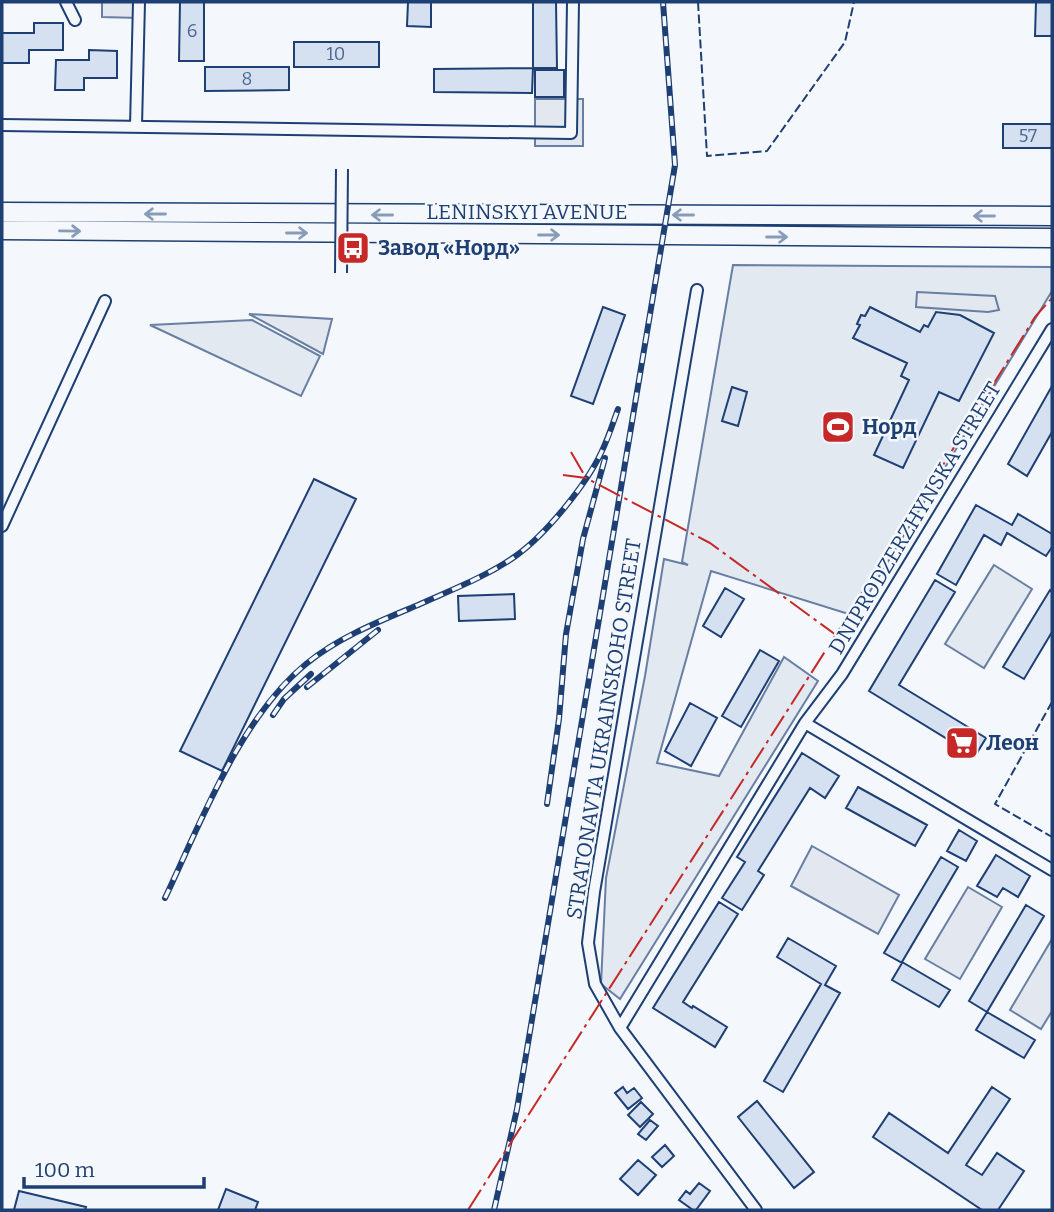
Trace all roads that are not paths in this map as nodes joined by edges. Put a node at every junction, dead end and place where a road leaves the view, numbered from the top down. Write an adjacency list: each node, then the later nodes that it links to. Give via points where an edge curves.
1 (66, 2): 4 (street)
2 (139, 2): 6 (street)
3 (573, 2): 6 (street, via 571,134)
4 (75, 20)
5 (2, 125): 6 (street)
6 (136, 126)
7 (342, 169): 12 (street, bridge)
8 (2, 212): 9 (main road, LENINSKYI AVENUE, one-way to 8)
9 (1052, 216)
10 (2, 230): 11 (main road, LENINSKYI AVENUE, one-way to 11)
11 (1052, 238)
12 (341, 273)
13 (697, 290): 19 (street, STRATONAVTA UKRAINSKOHO STREET, via 588,943 595,984)
14 (105, 301): 16 (street)
15 (1052, 329): 17 (street, DNIPRODZERZHYNSKA STREET, via 842,674)
16 (2, 526)
17 (805, 723): 18 (street); 19 (street, DNIPRODZERZHYNSKA STREET)
18 (1052, 870)
19 (620, 1028): 20 (street, STRATONAVTA UKRAINSKOHO STREET)
20 (756, 1210)

